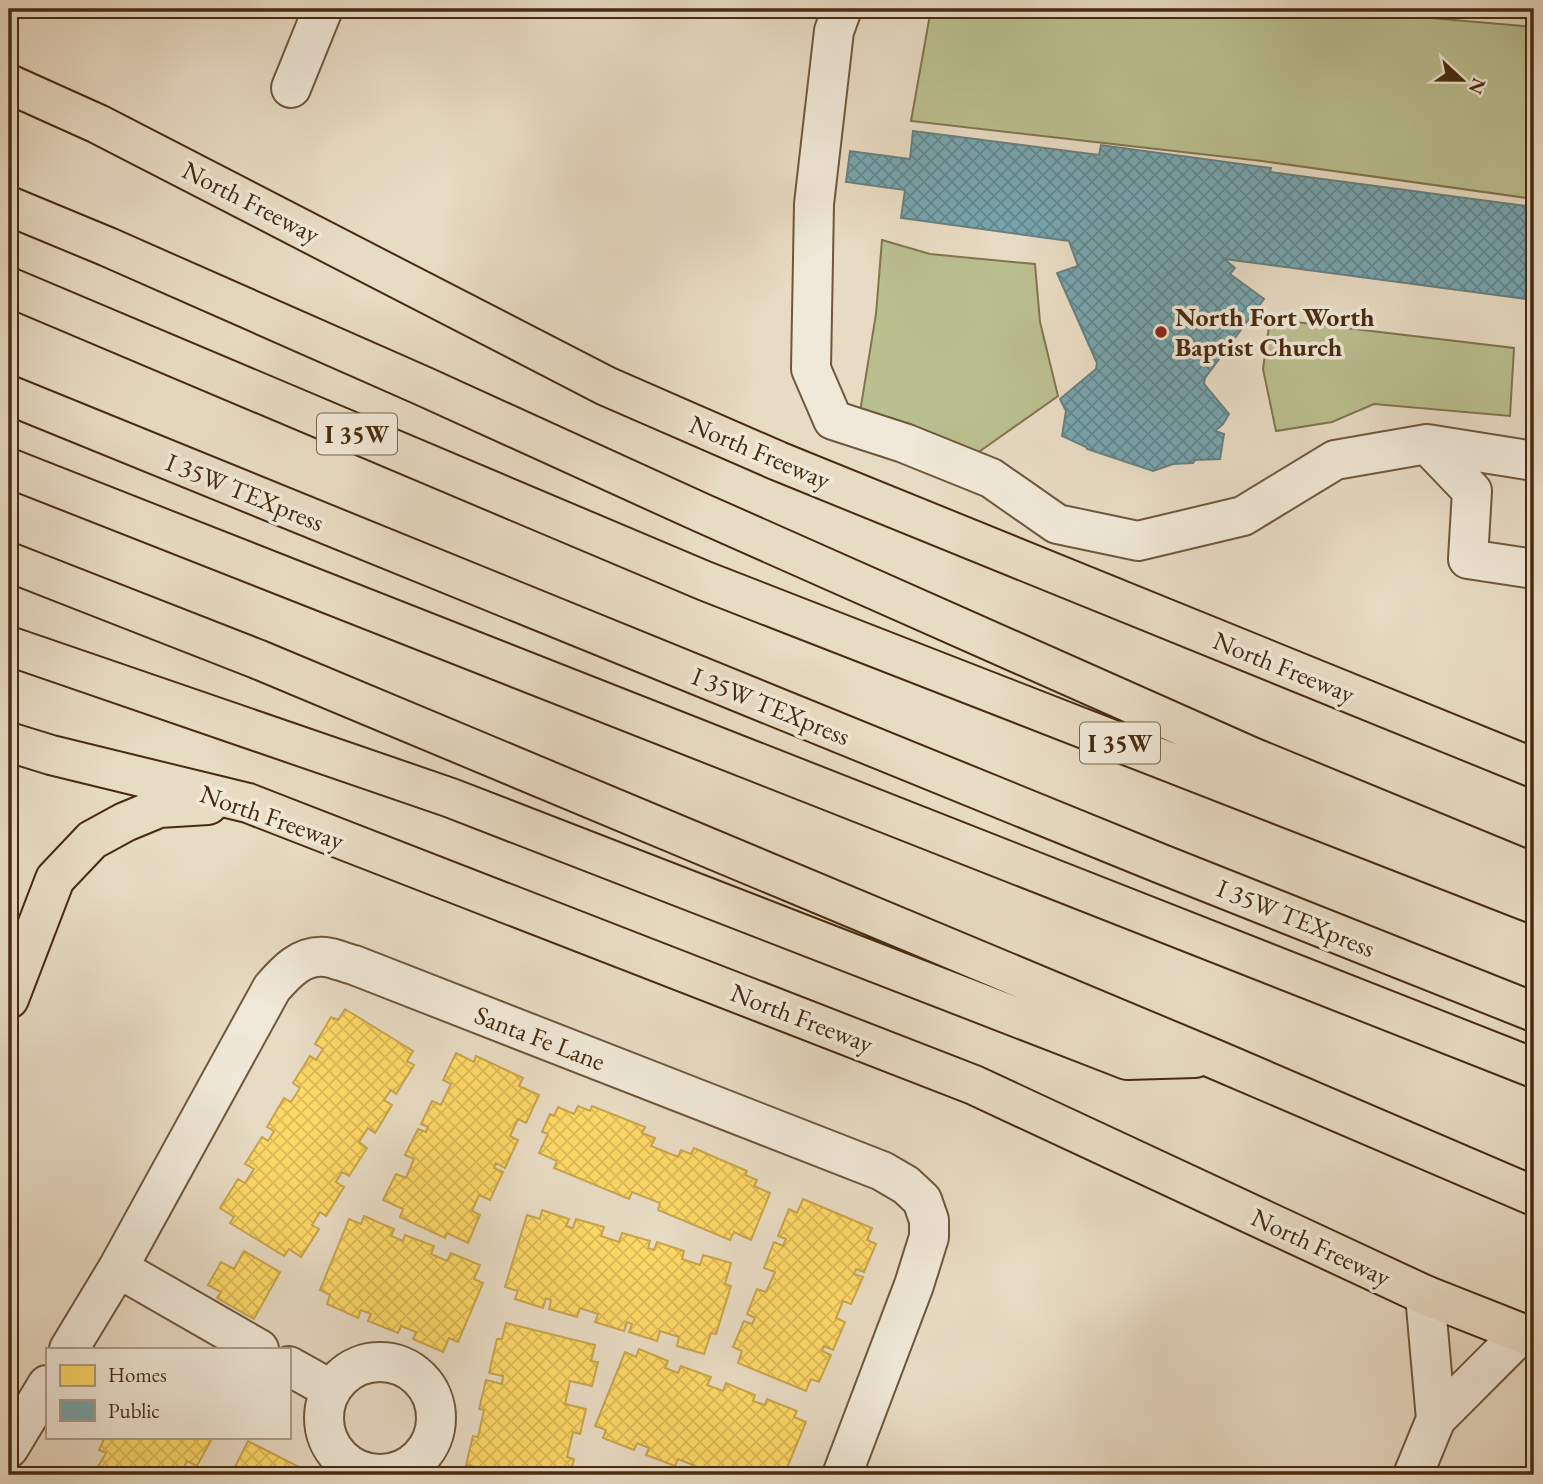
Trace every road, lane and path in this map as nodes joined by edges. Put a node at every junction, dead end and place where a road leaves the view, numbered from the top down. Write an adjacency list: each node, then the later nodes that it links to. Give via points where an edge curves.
1 (323, 9): 4 (lane)
2 (842, 9): 8 (lane, via 834,31 814,218 811,369 833,420 990,478 1057,524 1138,541 1244,516 1335,460)
3 (9, 84): 15 (main road, North Freeway, via 98,124 606,386 778,461)
4 (291, 88)
5 (9, 206): 17 (main road, via 1252,757)
6 (9, 287): 18 (main road, I 35W, via 705,582)
7 (9, 395): 20 (main road, I 35W TEXpress)
8 (1427, 444): 9 (lane); 12 (lane, via 1472,491 1468,559)
9 (1534, 461)
10 (9, 468): 22 (main road, I 35W TEXpress)
11 (9, 562): 21 (main road, via 257,659)
12 (1534, 569)
13 (9, 646): 21 (main road, via 450,798 1127,1059)
14 (9, 742): 16 (main road, North Freeway)
15 (1534, 768)
16 (248, 803): 19 (main road, via 159,808 92,840 55,879); 25 (main road, North Freeway, via 974,1085)
17 (1534, 873)
18 (1534, 904)
19 (9, 999)
20 (1534, 1012)
21 (1212, 1058): 23 (main road)
22 (1534, 1068)
23 (1534, 1196)
24 (118, 1268): 27 (lane, Santa Fe Lane); 28 (lane); 34 (lane, Santa Fe Lane, via 272,988 304,960 325,957 354,965 882,1171 922,1200 929,1237)
25 (1425, 1295): 26 (main road, North Freeway); 32 (lane)
26 (1528, 1335): 32 (lane)
27 (70, 1348)
28 (258, 1348)
29 (290, 1367): 31 (lane)
30 (46, 1387): 33 (lane)
31 (330, 1390)
32 (1436, 1419): 35 (lane)
33 (9, 1448)
34 (842, 1475)
35 (1413, 1475)

